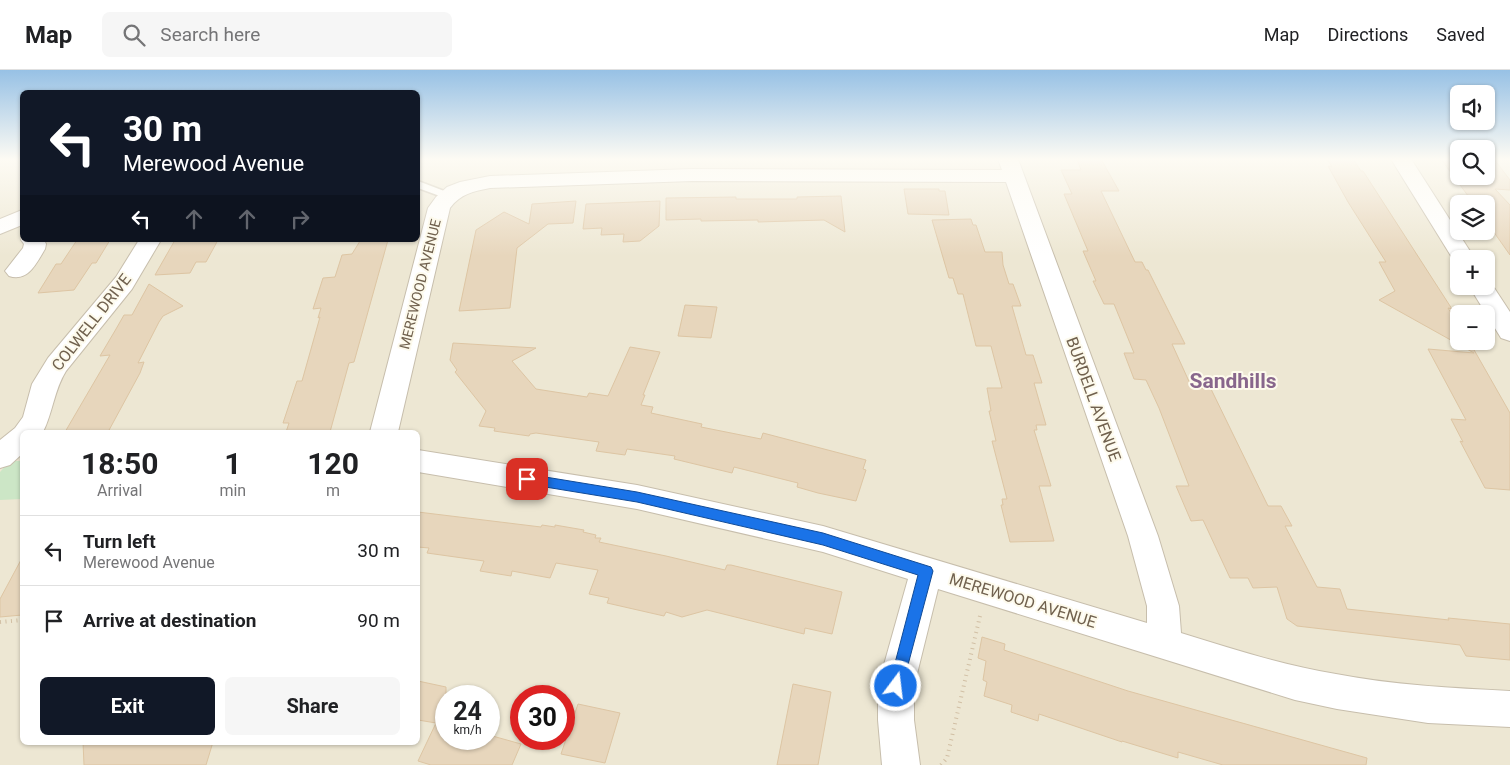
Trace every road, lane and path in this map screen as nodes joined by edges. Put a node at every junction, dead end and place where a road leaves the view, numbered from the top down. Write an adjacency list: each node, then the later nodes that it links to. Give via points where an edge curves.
1 (437, 191): 5 (lane)
2 (457, 191): 5 (street)
3 (1020, 191): 21 (street, BURDELL AVENUE, via 1143,536 1163,606)
4 (1421, 191): 8 (street)
5 (448, 196): 13 (street, MEREWOOD AVENUE, via 439,208)
6 (34, 242): 9 (street, via 34,249)
7 (149, 242): 12 (street, COLWELL DRIVE, via 124,282 49,376 44,386 41,411)
8 (1458, 250)
9 (17, 271)
10 (1487, 295): 11 (street)
11 (1510, 332)
12 (29, 430)
13 (384, 430)
14 (20, 439): 15 (street)
15 (0, 457)
16 (420, 461): 17 (street, MEREWOOD AVENUE, via 637,497 823,539)
17 (926, 571): 18 (street, MEREWOOD AVENUE); 23 (street, via 896,686 896,720)
18 (986, 589): 21 (street, MEREWOOD AVENUE); 24 (path, via 947,758)
19 (20, 620): 20 (path)
20 (0, 622)
21 (1165, 644): 22 (street, MEREWOOD AVENUE, via 1337,692 1428,704)
22 (1510, 709)
23 (902, 765)
24 (941, 765)

